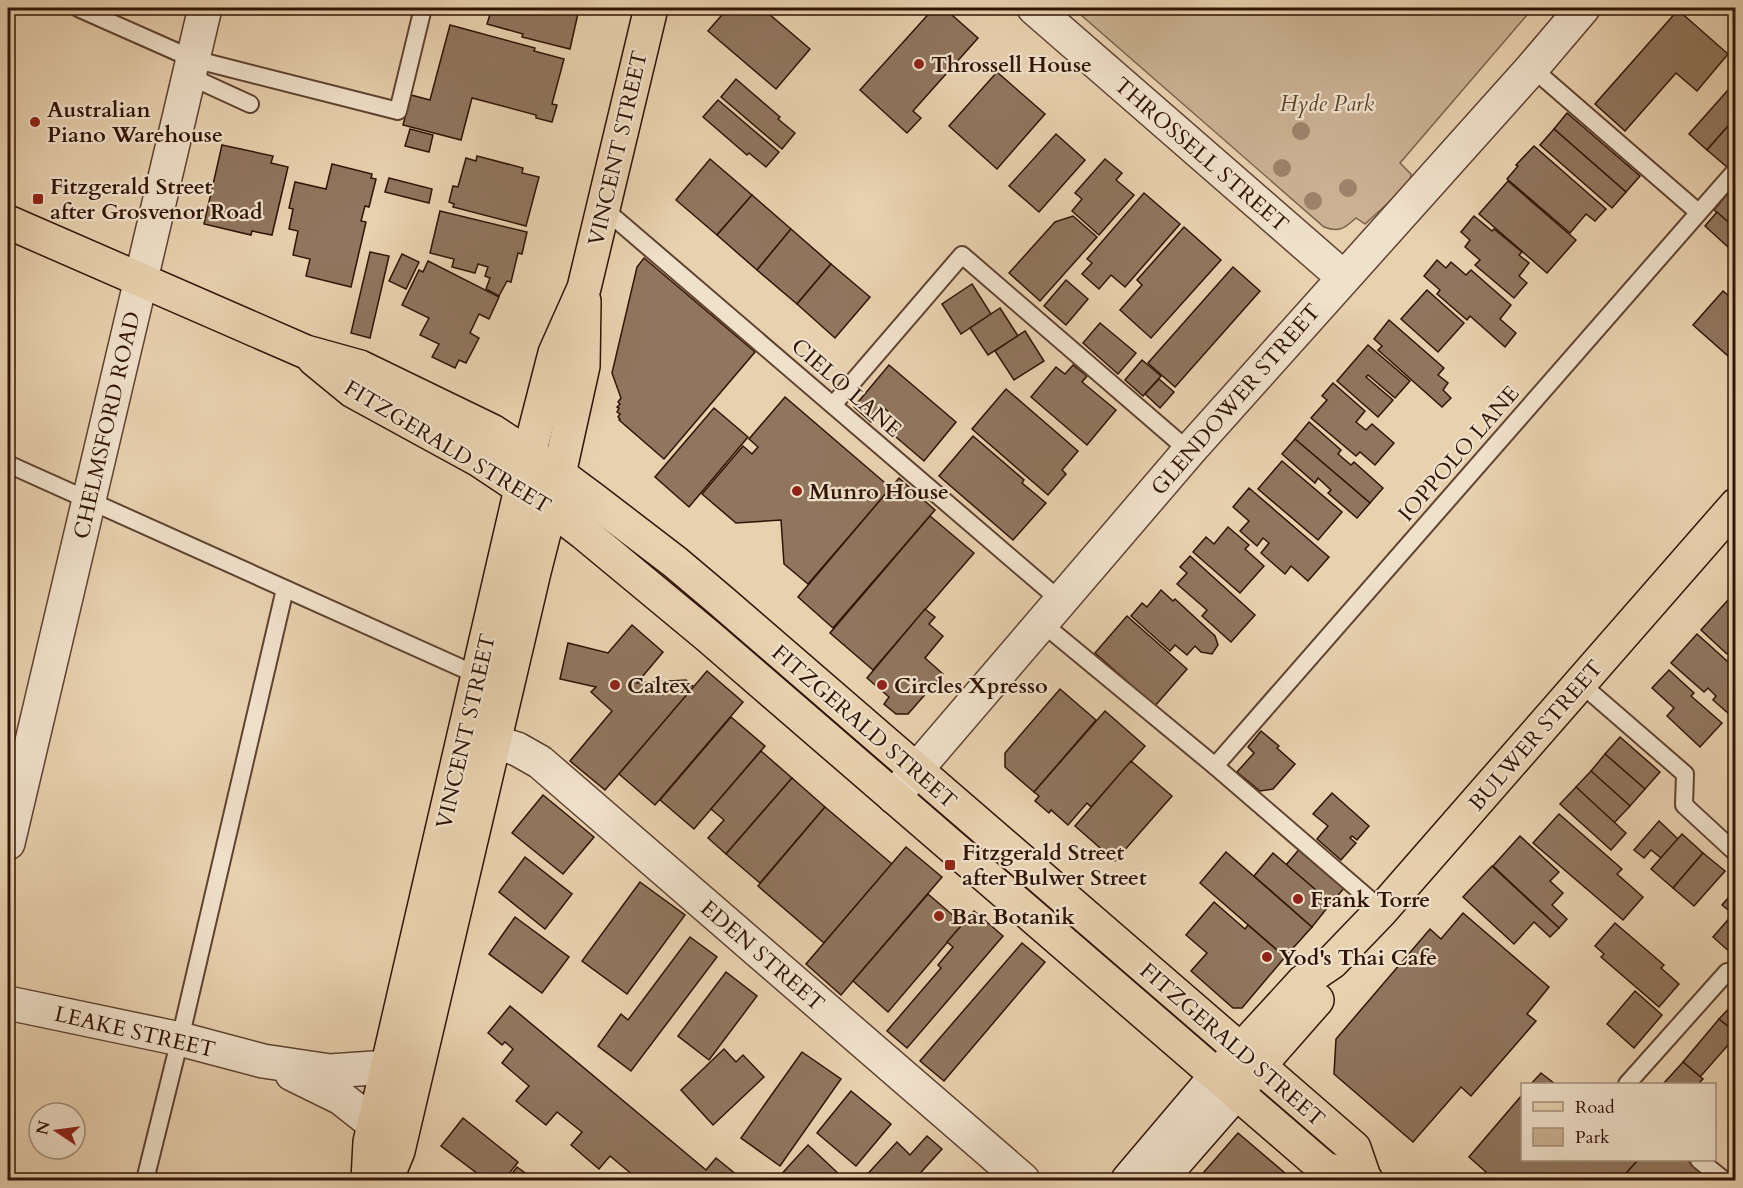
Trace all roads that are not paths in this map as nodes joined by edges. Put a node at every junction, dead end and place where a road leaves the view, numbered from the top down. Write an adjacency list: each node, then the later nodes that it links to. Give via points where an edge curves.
1 (78, 8): 7 (lane)
2 (205, 8): 7 (street, CHELMSFORD ROAD)
3 (423, 8): 7 (lane, via 398,111)
4 (651, 8): 11 (main road, VINCENT STREET)
5 (1034, 8): 14 (street, THROSSELL STREET)
6 (1583, 8): 8 (street, GLENDOWER STREET)
7 (191, 68): 9 (lane); 15 (street, CHELMSFORD ROAD)
8 (1532, 68): 12 (lane); 14 (street, GLENDOWER STREET)
9 (250, 104)
10 (1736, 170): 12 (lane, IOPPOLO LANE)
11 (603, 208): 16 (main road, VINCENT STREET); 18 (lane, CIELO LANE)
12 (1698, 212): 32 (lane, IOPPOLO LANE)
13 (8, 222): 15 (main road, FITZGERALD STREET)
14 (1343, 277): 19 (street, GLENDOWER STREET)
15 (141, 278): 17 (main road, FITZGERALD STREET); 24 (street, CHELMSFORD ROAD)
16 (584, 288): 20 (main road, VINCENT STREET, via 555,353); 22 (main road, VINCENT STREET, via 583,366)
17 (306, 352): 20 (main road, FITZGERALD STREET, via 360,367 492,431); 23 (main road, FITZGERALD STREET, via 352,391)
18 (833, 405): 19 (lane, via 962,255); 28 (lane, CIELO LANE)
19 (1189, 451): 28 (street, GLENDOWER STREET)
20 (529, 454): 22 (main road, FITZGERALD STREET); 23 (main road, VINCENT STREET)
21 (8, 464): 24 (lane)
22 (559, 474): 26 (main road, VINCENT STREET); 33 (main road, FITZGERALD STREET, via 675,562)
23 (520, 487): 26 (main road, FITZGERALD STREET); 29 (main road, VINCENT STREET)
24 (89, 500): 27 (lane); 35 (street, CHELMSFORD ROAD)
25 (1736, 505): 30 (main road, BULWER STREET)
26 (551, 508): 31 (main road, VINCENT STREET); 34 (main road, FITZGERALD STREET, via 708,636)
27 (285, 589): 29 (lane); 40 (lane)
28 (1052, 612): 32 (lane, CIELO LANE); 33 (street, GLENDOWER STREET)
29 (477, 675): 43 (main road, VINCENT STREET)
30 (1580, 683): 36 (lane, via 1685,774 1684,805); 37 (main road, BULWER STREET)
31 (494, 742): 50 (main road, VINCENT STREET, via 398,1151); 51 (street, EDEN STREET, via 540,762)
32 (1215, 766): 37 (lane, CIELO LANE)
33 (916, 770): 34 (street, GLENDOWER STREET); 41 (main road, FITZGERALD STREET)
34 (894, 797): 45 (main road, FITZGERALD STREET)
35 (8, 843)
36 (1736, 853)
37 (1382, 910): 41 (main road, BULWER STREET, via 1332,962 1317,1000)
38 (1727, 972): 44 (lane)
39 (8, 1003): 40 (street, LEAKE STREET)
40 (180, 1039): 42 (street, LEAKE STREET); 48 (lane)
41 (1249, 1059): 45 (main road, BULWER STREET); 54 (main road, FITZGERALD STREET, via 1354,1148)
42 (263, 1060): 43 (street, LEAKE STREET, via 330,1071); 46 (street, LEAKE STREET, via 341,1098)
43 (388, 1067): 46 (main road, VINCENT STREET)
44 (1628, 1083)
45 (1226, 1084): 52 (street, BULWER STREET); 53 (street, BULWER STREET); 54 (main road, FITZGERALD STREET, via 1325,1168)
46 (374, 1124): 49 (main road, VINCENT STREET)
47 (1700, 1161): 55 (lane)
48 (145, 1180)
49 (368, 1180)
50 (386, 1180)
51 (1023, 1180)
52 (1128, 1180)
53 (1160, 1180)
54 (1366, 1180)
55 (1724, 1180)

